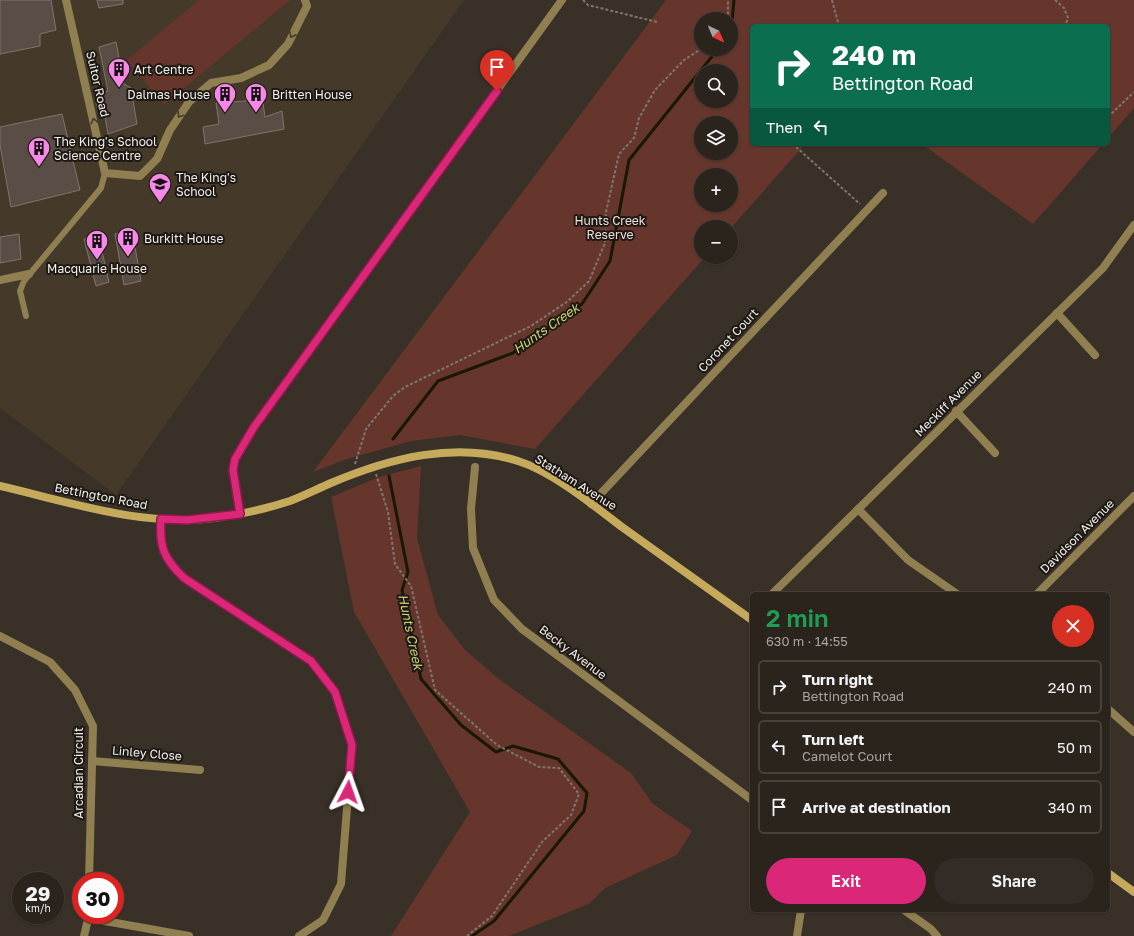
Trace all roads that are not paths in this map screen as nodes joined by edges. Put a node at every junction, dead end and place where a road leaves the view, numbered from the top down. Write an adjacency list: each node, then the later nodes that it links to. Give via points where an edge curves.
1 (66, 0): 4 (street, Suitor Road, one-way to 1)
2 (305, 0): 4 (street, one-way to 4, via 307,6 288,44 269,65 240,78 211,83 189,102 170,130 157,159 140,176)
3 (562, 0): 20 (street, via 254,427 234,465 235,490)
4 (105, 173): 7 (lane, via 101,188)
5 (883, 193): 18 (street, Coronet Court)
6 (1134, 225): 9 (street, Meckiff Avenue, via 1103,268)
7 (29, 274): 8 (street); 10 (lane, via 20,291)
8 (0, 280)
9 (1057, 313): 11 (street); 12 (street, Meckiff Avenue)
10 (26, 316)
11 (1095, 355)
12 (956, 411): 13 (street); 19 (street, Meckiff Avenue)
13 (995, 453)
14 (476, 467): 31 (street, Becky Avenue, via 471,509 474,548 494,600 522,629)
15 (0, 486): 21 (main road, Bettington Road, via 112,513)
16 (1134, 496): 24 (street, Davidson Avenue)
17 (292, 500): 18 (main road, Statham Avenue, via 373,468 439,452 481,453 520,462 545,474); 20 (main road, Bettington Road)
18 (591, 504): 25 (main road, Statham Avenue)
19 (858, 509): 22 (street, Meckiff Avenue); 23 (street, via 908,560)
20 (240, 514): 21 (main road, Bettington Road, via 187,520)
21 (161, 519): 41 (street, via 160,536 164,554 184,578 311,661 335,692 352,745 341,884 323,920)
22 (774, 592)
23 (954, 592)
24 (1039, 592)
25 (750, 616)
26 (0, 636): 29 (street, Arcadian Circuit, via 50,662 75,690 93,726)
27 (1110, 711): 28 (street)
28 (1134, 732)
29 (92, 761): 30 (street, Linley Close); 32 (street, Arcadian Circuit)
30 (200, 770)
31 (750, 799)
32 (89, 872)
33 (1110, 875): 34 (main road)
34 (1134, 892)
35 (801, 912): 42 (street)
36 (907, 912): 43 (street)
37 (87, 924): 39 (street)
38 (124, 924): 40 (street)
39 (84, 936)
40 (189, 936)
41 (299, 936)
42 (797, 936)
43 (937, 936)

